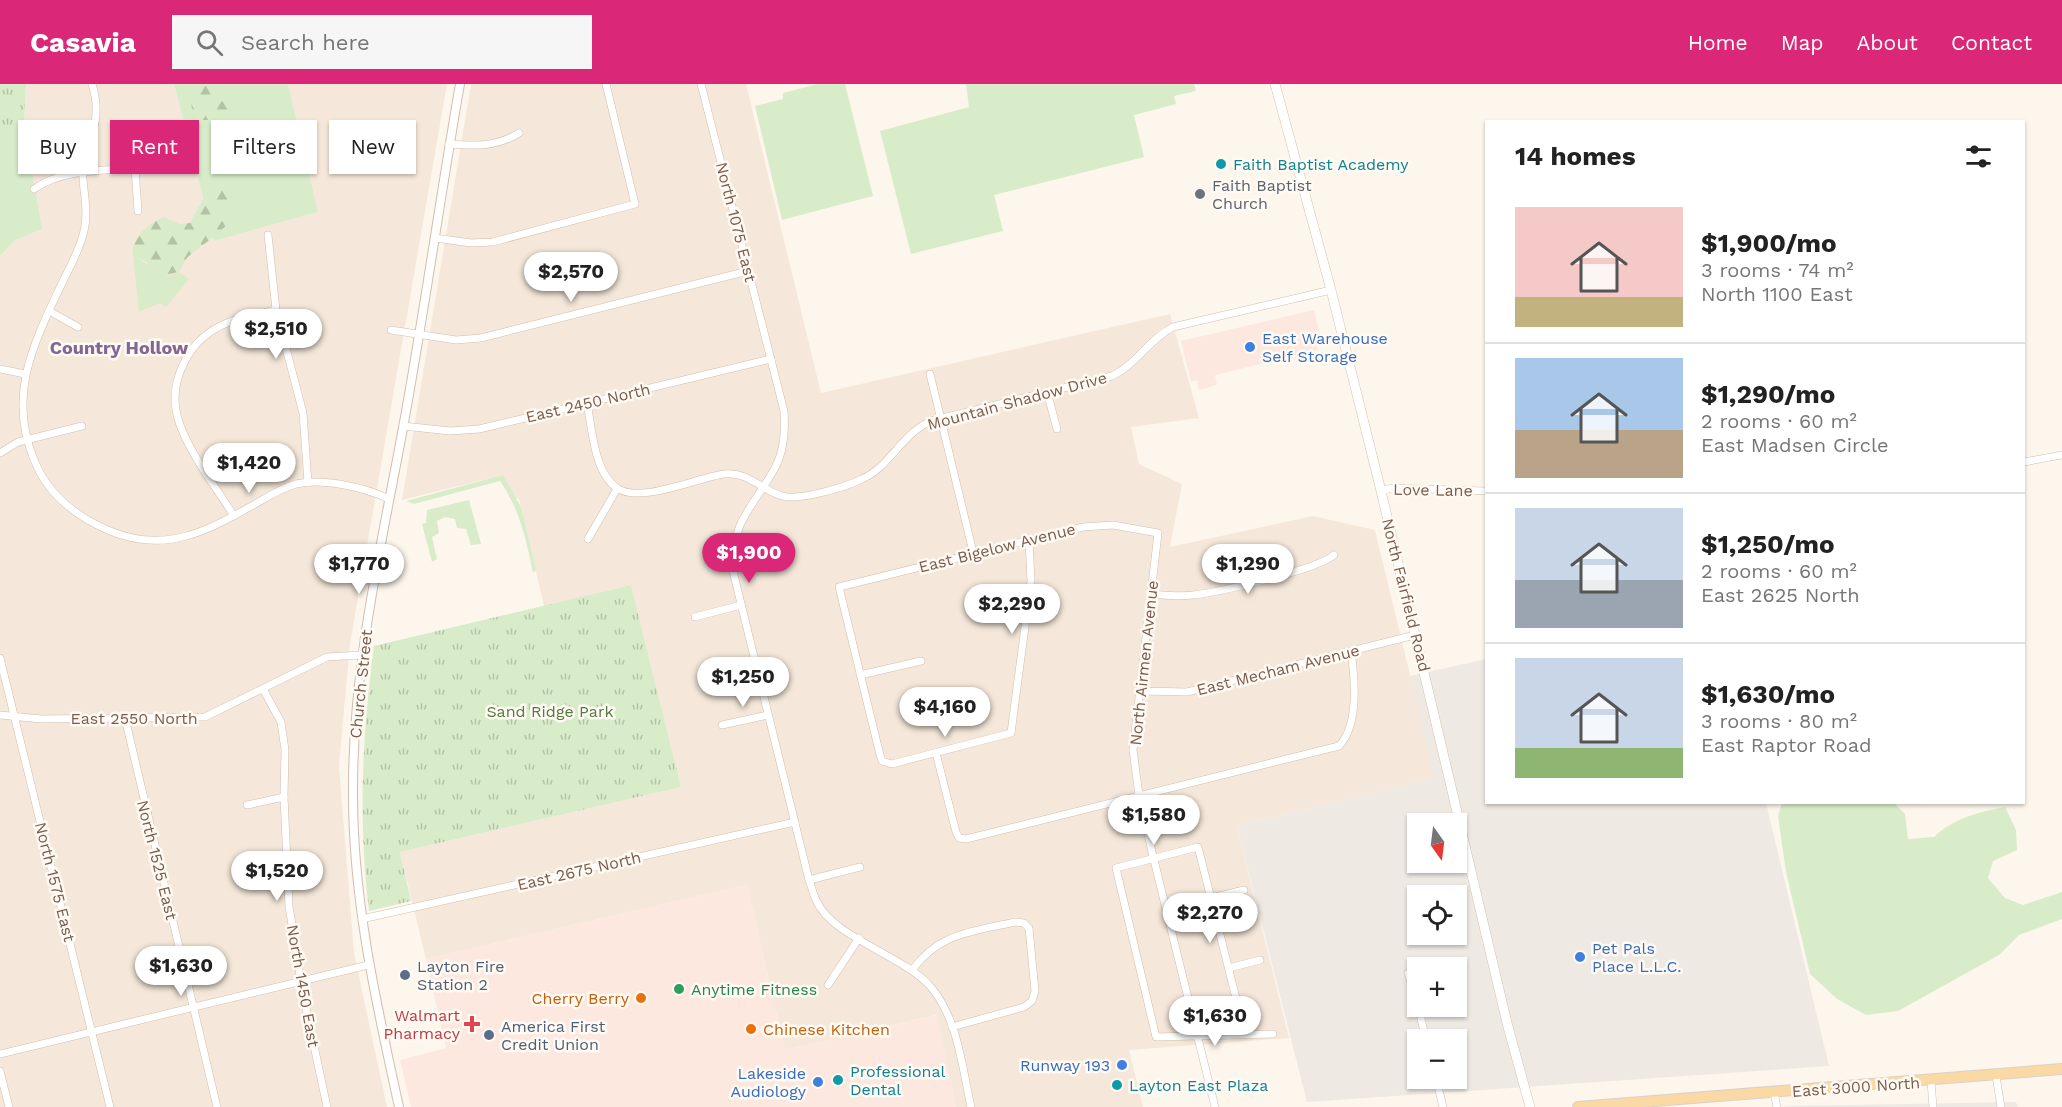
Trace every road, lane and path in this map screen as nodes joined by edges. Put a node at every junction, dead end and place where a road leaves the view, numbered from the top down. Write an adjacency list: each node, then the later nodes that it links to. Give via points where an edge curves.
1 (92, 84): 6 (street)
2 (460, 84): 8 (street, Church Street)
3 (606, 84): 15 (street, via 635,204 492,242)
4 (701, 84): 16 (street, North 1075 East)
5 (1275, 84): 17 (main road, North Fairfield Road)
6 (95, 120)
7 (519, 133): 8 (street, via 505,142 478,147)
8 (449, 144): 15 (street, Church Street)
9 (98, 172): 13 (street, via 135,168)
10 (77, 174): 12 (street, via 52,178)
11 (83, 174): 19 (street, via 85,229)
12 (34, 189)
13 (138, 211)
14 (268, 235): 18 (street)
15 (435, 238): 22 (street, Church Street)
16 (748, 271): 22 (street, via 482,338); 23 (street, North 1075 East)
17 (1330, 290): 27 (street, Mountain Shadow Drive, via 1173,327 1159,334 1122,371); 40 (main road, North Fairfield Road)
18 (276, 310): 37 (street, via 303,413); 43 (street, via 225,323 197,343 180,370 176,403 180,424)
19 (49, 311): 20 (street); 25 (street)
20 (78, 327)
21 (391, 330): 22 (street)
22 (418, 336): 31 (street, Church Street)
23 (771, 359): 28 (street, East 2450 North); 38 (street, North 1075 East, via 786,437)
24 (0, 369): 25 (street)
25 (25, 374): 33 (street, via 22,401)
26 (930, 374): 29 (street)
27 (1047, 392): 29 (street, Mountain Shadow Drive); 32 (street)
28 (587, 403): 31 (street, East 2450 North, via 479,429); 39 (street, via 600,463 607,479)
29 (940, 418): 38 (street, Mountain Shadow Drive, via 914,430 874,472 847,485 790,498); 47 (street)
30 (82, 426): 33 (street)
31 (403, 426): 42 (street, Church Street)
32 (1057, 429)
33 (26, 440): 34 (street); 43 (street, via 39,471 61,501 101,527 132,538 171,540 194,536)
34 (0, 453)
35 (2062, 455): 36 (street)
36 (2025, 462)
37 (308, 483): 42 (street, via 375,493); 43 (street, via 282,489)
38 (765, 487): 39 (street, Mountain Shadow Drive, via 741,474 725,474 646,493 631,494); 50 (street, North 1075 East, via 742,522 734,548 733,572)
39 (618, 489): 45 (street)
40 (1381, 491): 41 (street, Love Lane); 52 (main road, North Fairfield Road)
41 (1485, 491)
42 (389, 499): 54 (street, Church Street)
43 (234, 516)
44 (1158, 533): 46 (street, East Bigelow Avenue, via 1083,526); 49 (street, North Airmen Avenue)
45 (588, 539)
46 (1029, 540): 47 (street, East Bigelow Avenue); 65 (street, via 1031,581 1011,733)
47 (974, 552): 57 (street, East Bigelow Avenue, via 839,587)
48 (1334, 555): 49 (street, via 1317,566 1206,593)
49 (1151, 594): 59 (street, North Airmen Avenue)
50 (741, 605): 51 (street); 61 (street, North 1075 East)
51 (695, 617)
52 (1415, 635): 53 (street, East Mecham Avenue); 104 (main road, North Fairfield Road)
53 (1351, 652): 59 (street, East Mecham Avenue, via 1187,693); 66 (street, via 1355,697 1344,742 1339,746)
54 (361, 655): 58 (street, East 2550 North, via 327,657); 75 (street, Church Street, via 353,789)
55 (0, 658): 62 (street, North 1575 East)
56 (921, 661): 57 (street)
57 (860, 675): 65 (street, via 880,755 886,764)
58 (263, 689): 63 (street, East 2550 North, via 205,717); 67 (street, North 1450 East, via 281,722)
59 (1139, 691): 66 (street, North Airmen Avenue, via 1133,750)
60 (0, 715): 62 (street, East 2550 North)
61 (768, 715): 64 (street); 69 (street, North 1075 East)
62 (15, 717): 63 (street, East 2550 North); 85 (street, North 1575 East)
63 (124, 718): 83 (street, North 1525 East)
64 (722, 726)
65 (936, 753): 66 (street, via 959,838)
66 (1139, 795): 70 (street, North Airmen Avenue)
67 (284, 797): 68 (street); 81 (street, North 1450 East, via 289,906)
68 (247, 805)
69 (795, 822): 72 (street, North 1075 East); 75 (street, East 2675 North)
70 (1154, 859): 74 (street, via 1198,848); 88 (street, North Airmen Avenue); 88 (street, via 1116,868 1156,1037)
71 (860, 867): 72 (street)
72 (809, 880): 76 (street, North 1075 East, via 817,903 833,921)
73 (1245, 890): 74 (street)
74 (1211, 898): 79 (street)
75 (362, 919): 78 (street, Church Street)
76 (859, 938): 80 (street, North 1075 East); 82 (street)
77 (1260, 960): 79 (street)
78 (368, 964): 81 (street); 100 (street, Church Street)
79 (1229, 968): 86 (street)
80 (912, 970): 84 (street, North 1075 East, via 937,995); 84 (street, via 930,948 945,939 1024,923 1031,934 1035,992 1032,1001 1024,1007)
81 (300, 979): 83 (street); 99 (street, North 1450 East)
82 (828, 985)
83 (193, 1006): 85 (street); 98 (street, North 1525 East)
84 (952, 1027): 101 (street, North 1075 East)
85 (92, 1031): 89 (street); 97 (street, North 1575 East)
86 (1245, 1034): 87 (street); 88 (street)
87 (1273, 1034)
88 (1198, 1036): 102 (street, North Airmen Avenue)
89 (0, 1054)
90 (2062, 1070): 92 (main road, East 3000 North)
91 (0, 1071): 96 (street)
92 (1996, 1076): 93 (main road, East 3000 North); 108 (street)
93 (1931, 1081): 95 (main road, East 3000 North); 107 (street)
94 (1439, 1089): 103 (street)
95 (1774, 1093): 105 (main road, East 3000 North); 106 (street)
96 (9, 1107)
97 (110, 1107)
98 (217, 1107)
99 (327, 1107)
100 (399, 1107)
101 (971, 1107)
102 (1215, 1107)
103 (1443, 1107)
104 (1530, 1107)
105 (1578, 1107)
106 (1777, 1107)
107 (1933, 1107)
108 (2001, 1107)

